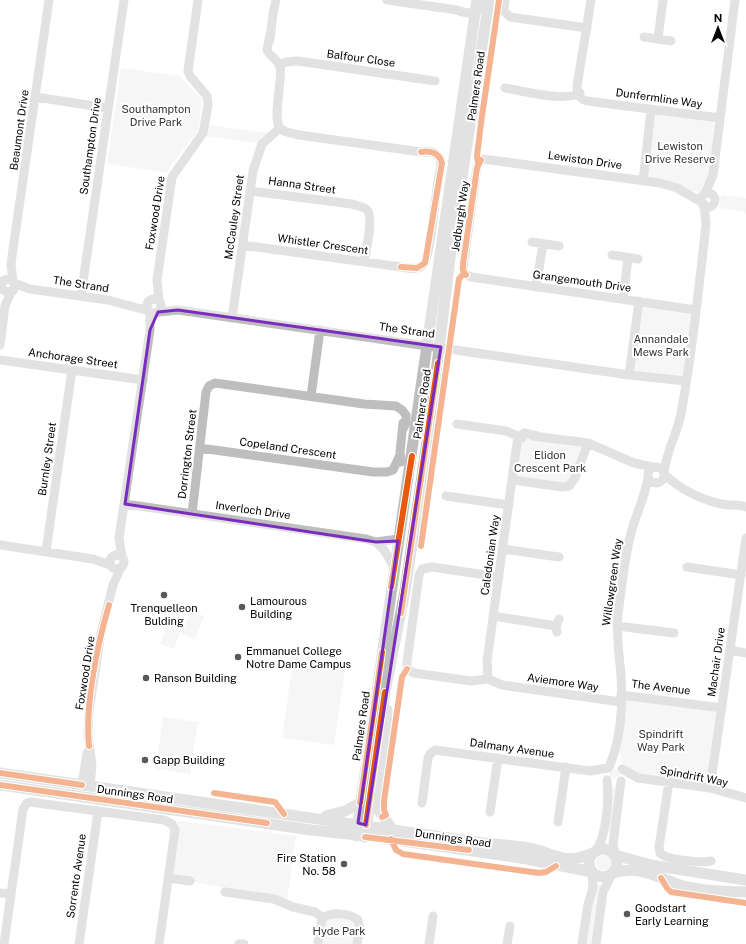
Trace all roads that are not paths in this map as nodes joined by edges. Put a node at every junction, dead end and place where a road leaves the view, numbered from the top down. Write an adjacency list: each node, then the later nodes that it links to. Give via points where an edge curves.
1 (49, 0): 20 (street, Beaumont Drive)
2 (124, 0): 21 (street, Southampton Drive)
3 (198, 0): 45 (street, Foxwood Drive, via 188,71 207,96 208,105 203,133 172,177)
4 (387, 0): 11 (street, via 457,10 468,14)
5 (488, 0): 11 (street, via 480,11); 55 (main road, Palmers Road, via 451,250)
6 (505, 0): 12 (street, via 504,10 510,17)
7 (591, 0): 12 (street)
8 (663, 0): 14 (street)
9 (735, 0): 23 (street, Willowgreen Way)
10 (275, 1): 16 (street, via 266,44 267,50)
11 (476, 6): 54 (main road, Palmers Road)
12 (587, 28): 19 (street, via 577,86)
13 (644, 37): 14 (street)
14 (658, 39): 15 (street)
15 (671, 41)
16 (282, 64): 17 (street, Balfour Close, via 298,61); 24 (street, via 274,122)
17 (435, 80)
18 (504, 88): 19 (street, via 563,97)
19 (579, 94): 22 (street, Dunfermline Way, via 595,101)
20 (36, 97): 21 (street); 41 (street, Beaumont Drive)
21 (107, 108): 43 (street, Southampton Drive)
22 (651, 110): 23 (street, Dunfermline Way); 27 (street)
23 (720, 118): 26 (street, Willowgreen Way)
24 (279, 129): 28 (street, McCauley Street, via 261,148 253,171); 39 (street, Whistler Crescent, via 284,135 421,152 437,159 439,172 429,246 430,262 424,270 415,273 401,267)
25 (481, 160): 27 (street, Lewiston Drive, via 491,159); 40 (street, Jedburgh Way, via 477,168 463,264)
26 (713, 175): 29 (street, Willowgreen Way); 30 (street, Willowgreen Way)
27 (643, 181): 29 (street, Lewiston Drive, via 666,184)
28 (250, 191): 33 (street, McCauley Street); 39 (street, Hanna Street, via 363,204 372,210 373,218)
29 (704, 199): 30 (street, via 708,206); 31 (street, Willowgreen Way)
30 (714, 200): 31 (street, Willowgreen Way)
31 (706, 224): 49 (street, Willowgreen Way)
32 (532, 242): 34 (street)
33 (242, 244): 39 (street, Whistler Crescent); 51 (street, McCauley Street)
34 (543, 244): 35 (street); 42 (street)
35 (559, 246)
36 (612, 256): 37 (street)
37 (628, 258): 38 (street); 44 (street)
38 (638, 259)
39 (364, 262)
40 (466, 275): 42 (street, Grangemouth Drive)
41 (7, 286): 43 (street, The Strand); 53 (street, Beaumont Drive)
42 (536, 287): 44 (street, Grangemouth Drive)
43 (81, 296): 47 (street, The Strand)
44 (623, 299): 46 (street, Grangemouth Drive)
45 (154, 301): 47 (street, The Strand); 48 (street, The Strand); 50 (street, via 161,307); 50 (street, via 147,307)
46 (639, 301): 49 (street, Grangemouth Drive); 58 (street)
47 (129, 304): 50 (street, The Strand)
48 (178, 310): 50 (street, The Strand); 51 (street, The Strand)
49 (696, 310): 60 (street, Willowgreen Way)
50 (154, 312): 59 (street, Foxwood Drive)
51 (232, 318): 52 (street, The Strand)
52 (320, 330): 54 (street, The Strand); 62 (street)
53 (0, 345)
54 (428, 346): 55 (street, The Strand); 83 (main road, Palmers Road)
55 (441, 347): 58 (street, The Strand); 104 (main road, Palmers Road, via 405,591)
56 (0, 360): 57 (street, Anchorage Street)
57 (72, 370): 59 (street, Anchorage Street); 87 (street, Burnley Street)
58 (629, 375): 60 (street, The Strand)
59 (143, 380): 75 (street, Foxwood Drive)
60 (686, 383): 67 (street, Willowgreen Way, via 680,419)
61 (213, 386): 62 (street, Copeland Crescent, via 218,382); 66 (street, Dorrington Street, via 207,388)
62 (311, 396): 66 (street, Copeland Crescent, via 385,406 399,412 403,428 400,455 393,470 373,472)
63 (456, 424): 64 (street, via 506,431)
64 (521, 437): 65 (street, via 528,433); 72 (street, Caledonian Way, via 517,443)
65 (588, 443): 68 (street); 72 (street, via 575,478 569,486)
66 (200, 448): 80 (street, Dorrington Street)
67 (669, 449): 69 (street, Willowgreen Way); 71 (street, Willowgreen Way)
68 (634, 463): 69 (street); 70 (street)
69 (653, 467): 70 (street, via 649,470); 71 (street, via 660,468)
70 (648, 477): 71 (street, via 652,482); 74 (street, Willowgreen Way)
71 (661, 478): 74 (street, Willowgreen Way); 77 (street, via 705,499)
72 (513, 480): 76 (street, Caledonian Way)
73 (445, 496): 76 (street)
74 (645, 497): 99 (street, Willowgreen Way, via 629,542)
75 (125, 504): 80 (street, Inverloch Drive); 81 (street, Foxwood Drive)
76 (509, 505): 86 (street, Caledonian Way)
77 (729, 505): 78 (street); 79 (street)
78 (746, 507)
79 (746, 512)
80 (192, 514): 84 (street, Inverloch Drive)
81 (119, 538): 88 (street, Foxwood Drive); 90 (street, Foxwood Drive)
82 (746, 538): 94 (street, Machair Drive)
83 (398, 539): 84 (street, Inverloch Drive); 92 (main road, Palmers Road)
84 (376, 542): 92 (street)
85 (0, 545): 87 (street)
86 (503, 549): 89 (street); 95 (street, Caledonian Way)
87 (46, 552): 90 (street)
88 (122, 557): 90 (street, via 117,554); 91 (street, Foxwood Drive)
89 (561, 557)
90 (111, 561): 91 (street, via 116,569); 96 (street, Foxwood Drive)
91 (122, 567): 96 (street, Foxwood Drive)
92 (394, 567): 123 (main road, Palmers Road)
93 (685, 567): 94 (street)
94 (741, 575): 101 (street, Machair Drive)
95 (499, 577): 97 (street, Caledonian Way); 103 (street, Aviemore Way, via 432,567 422,569 407,662 408,669 414,673 471,681)
96 (113, 585): 119 (street, Foxwood Drive, via 99,641 88,717)
97 (493, 616): 98 (street); 103 (street, Caledonian Way, via 484,673)
98 (558, 626)
99 (617, 626): 100 (street); 105 (street, Willowgreen Way)
100 (675, 633)
101 (730, 650): 102 (street); 106 (street, Machair Drive)
102 (746, 653)
103 (486, 680): 105 (street, Aviemore Way, via 502,685)
104 (385, 692): 130 (main road, Palmers Road); 131 (main road, via 388,719 379,810)
105 (621, 699): 106 (street, The Avenue); 107 (street, Willowgreen Way)
106 (722, 708): 120 (street, Machair Drive)
107 (617, 745): 110 (street, Willowgreen Way); 111 (street, Willowgreen Way)
108 (498, 758): 109 (street, Dalmany Avenue); 124 (street, Dalmany Avenue, via 440,749 431,752); 127 (street)
109 (566, 767): 112 (street, Dalmany Avenue); 129 (street)
110 (608, 768): 111 (street, via 616,766); 112 (street, Dalmany Avenue); 115 (street)
111 (621, 769): 114 (street, Spindrift Way); 116 (street)
112 (590, 771): 115 (street, Dalmany Avenue)
113 (0, 773): 119 (main road, Dunnings Road)
114 (638, 778): 116 (street, Spindrift Way); 117 (street, Spindrift Way)
115 (607, 779): 116 (street, via 615,783); 134 (street, via 608,800 601,841)
116 (621, 780): 135 (street, via 613,844)
117 (669, 782): 120 (street, Spindrift Way); 136 (street, via 660,853 669,858 703,862)
118 (0, 785): 121 (main road, Dunnings Road)
119 (86, 785): 121 (main road); 126 (main road, Dunnings Road)
120 (710, 788): 122 (street, Spindrift Way)
121 (83, 797): 132 (main road, Dunnings Road)
122 (746, 798)
123 (360, 803): 128 (main road, via 345,811); 130 (main road, Palmers Road)
124 (422, 804)
125 (98, 811): 139 (street, via 164,820 173,825 175,830); 145 (street, via 33,802 25,804); 150 (street, Sorrento Avenue)
126 (287, 814): 128 (main road, Dunnings Road); 132 (main road, via 293,819 309,824)
127 (490, 814)
128 (320, 818): 130 (main road, Dunnings Road)
129 (557, 823)
130 (362, 824): 131 (main road, Dunnings Road); 133 (main road, Palmers Road)
131 (392, 829): 134 (main road, Dunnings Road, via 528,848 565,859 578,859)
132 (311, 830): 133 (main road, Dunnings Road)
133 (360, 836): 137 (main road, Dunnings Road, via 527,859)
134 (595, 851): 135 (main road, via 606,849); 137 (main road, via 589,861)
135 (615, 855): 138 (main road, via 618,865); 140 (main road, via 658,866)
136 (713, 860)
137 (592, 872): 138 (main road, via 602,878); 158 (street, via 593,888)
138 (613, 874): 143 (main road, via 636,869 687,886); 159 (street, via 603,892)
139 (168, 878): 141 (street); 151 (street)
140 (746, 880)
141 (190, 882)
142 (225, 892): 147 (street, via 274,899 318,913)
143 (746, 892)
144 (0, 893): 145 (street)
145 (11, 894): 149 (street)
146 (433, 916): 156 (street)
147 (323, 918): 154 (street); 155 (street, via 332,914 357,918 360,925)
148 (510, 926): 157 (street)
149 (4, 944)
150 (79, 944)
151 (159, 944)
152 (239, 944): 153 (street)
153 (244, 944)
154 (318, 944)
155 (357, 944)
156 (429, 944)
157 (507, 944)
158 (582, 944)
159 (596, 944)

